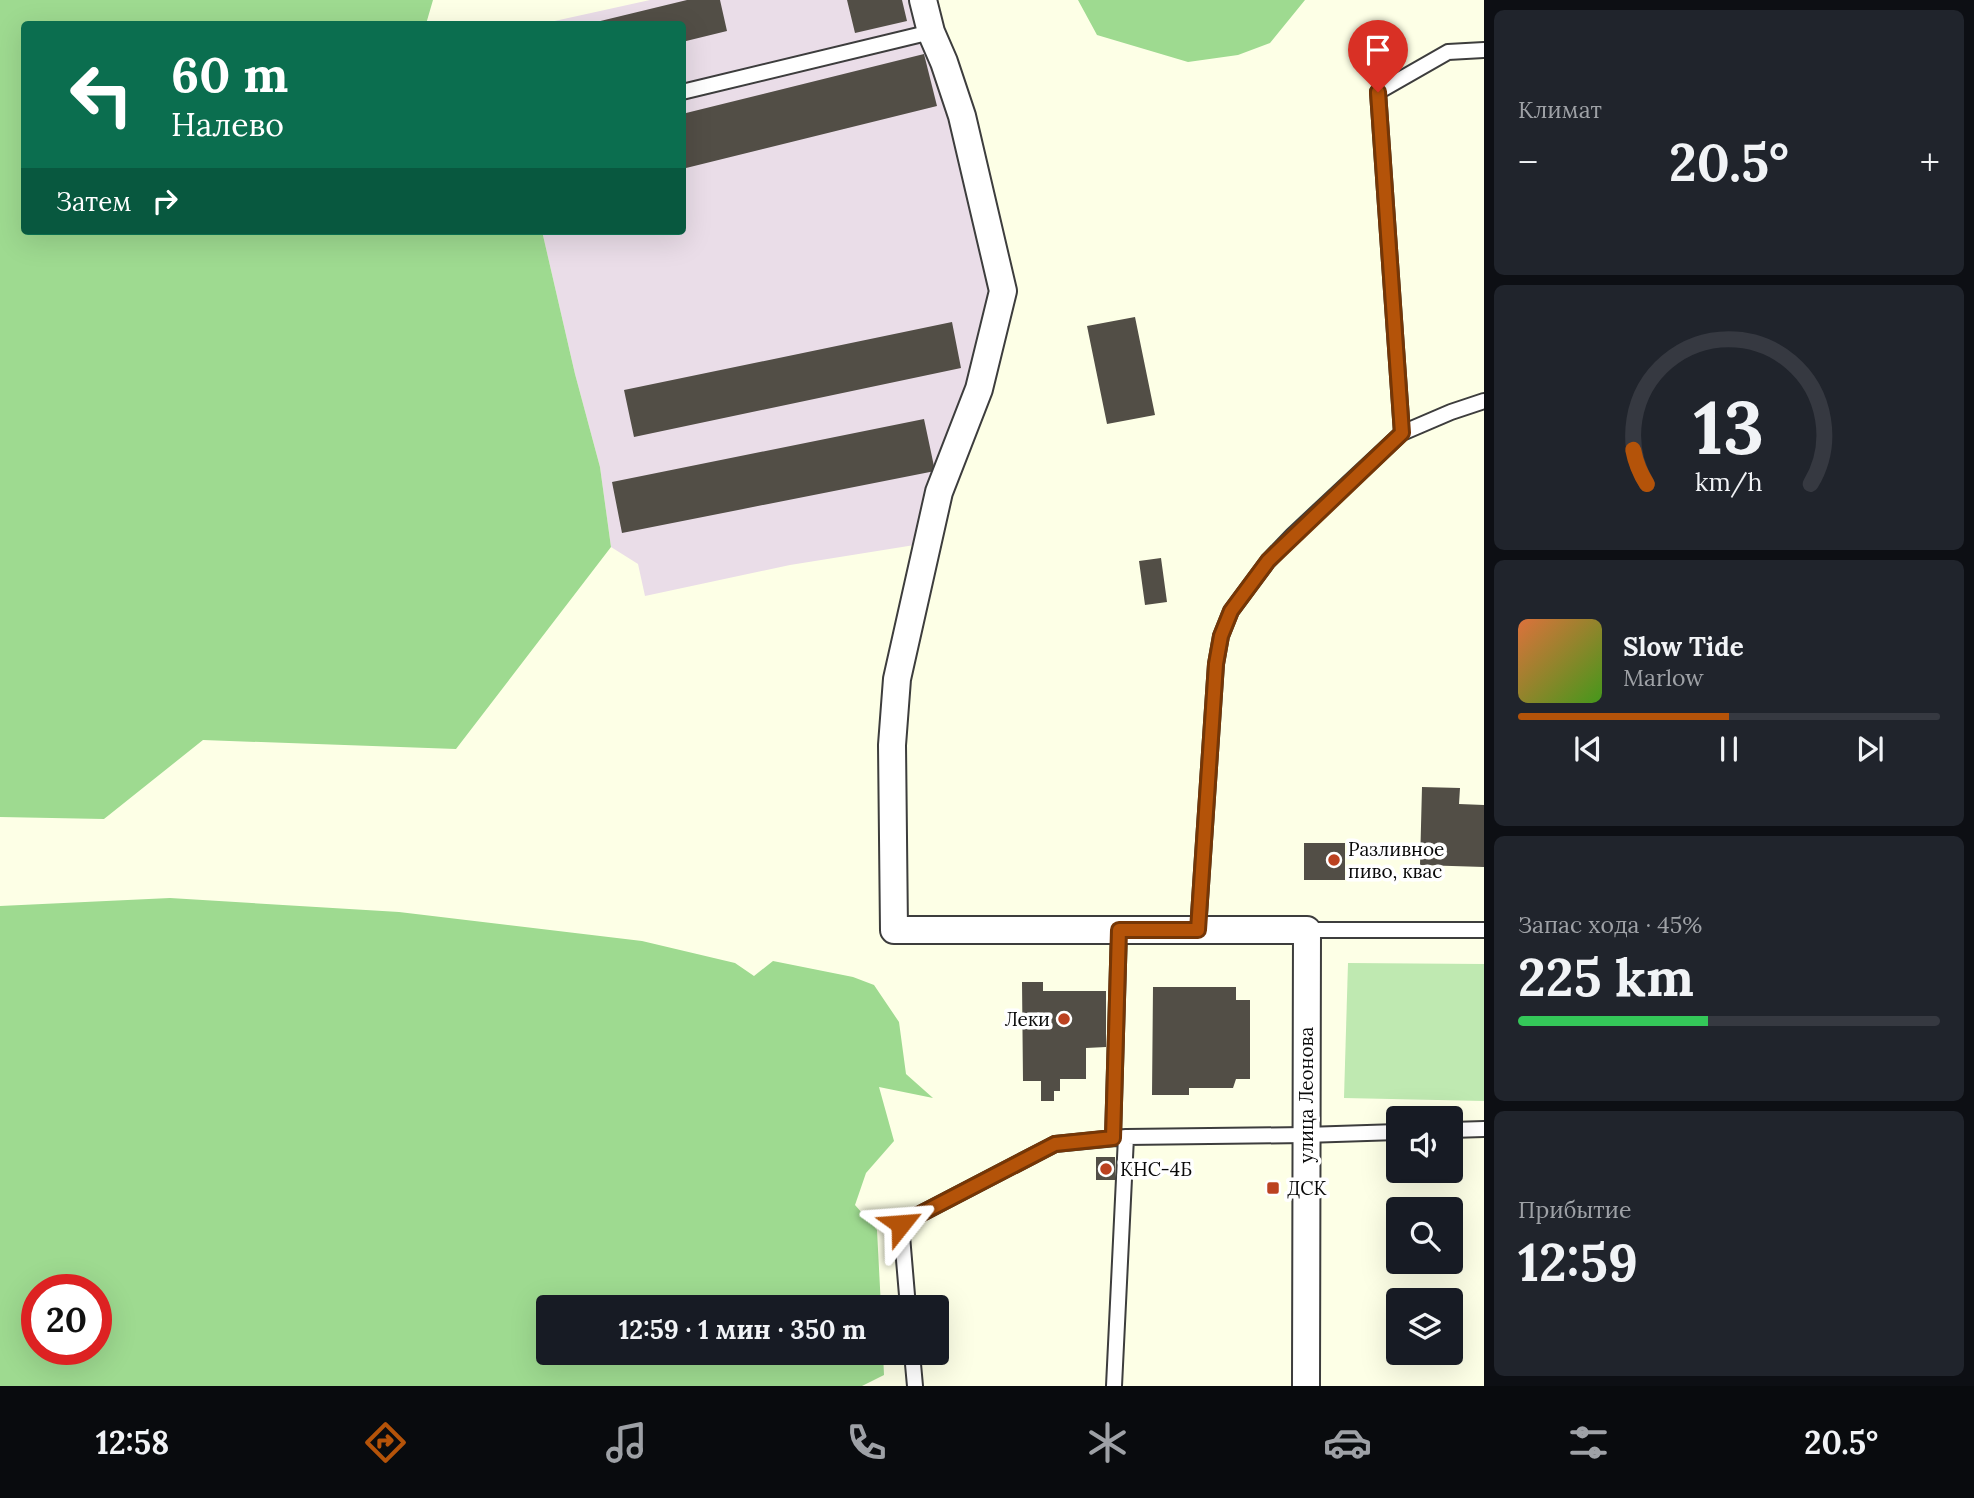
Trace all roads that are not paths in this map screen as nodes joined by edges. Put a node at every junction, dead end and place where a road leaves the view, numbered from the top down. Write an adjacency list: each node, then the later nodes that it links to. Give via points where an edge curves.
1 (923, 0): 2 (street)
2 (931, 32): 4 (lane); 7 (street, via 962,116 1003,291 979,389 939,492 897,679 892,745 894,930)
3 (1484, 50): 6 (lane, via 1448,52 1378,92)
4 (686, 91)
5 (1484, 401): 6 (lane)
6 (1402, 433): 8 (lane, via 1268,561 1231,611 1216,664)
7 (1119, 930): 8 (street); 15 (lane)
8 (1198, 930): 9 (street)
9 (1307, 930): 10 (lane); 14 (street, улица Леонова)
10 (1484, 930)
11 (1484, 1129): 12 (lane)
12 (1463, 1130)
13 (1386, 1132): 14 (lane)
14 (1305, 1135): 15 (lane); 20 (street, улица Леонова)
15 (1119, 1137): 16 (lane, via 1055,1144 901,1224); 19 (lane)
16 (907, 1295)
17 (913, 1365): 18 (lane)
18 (915, 1386)
19 (1114, 1386)
20 (1306, 1386)

